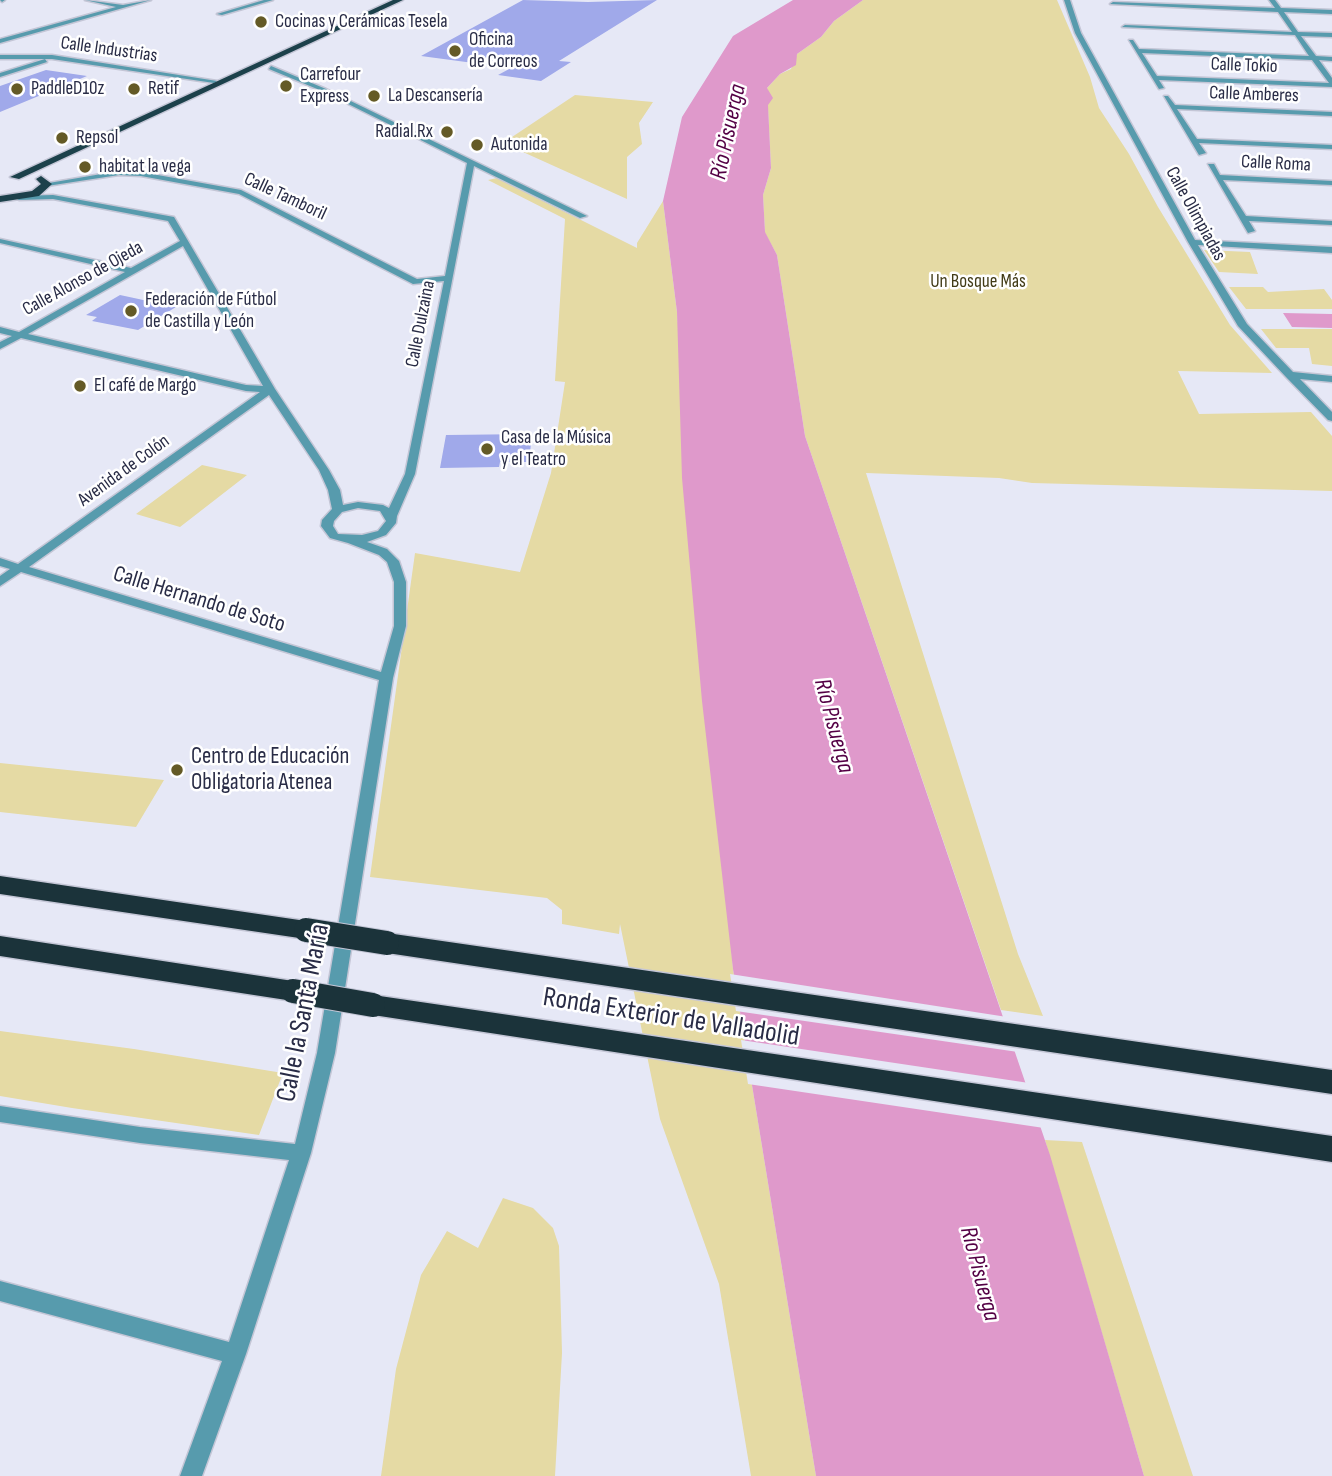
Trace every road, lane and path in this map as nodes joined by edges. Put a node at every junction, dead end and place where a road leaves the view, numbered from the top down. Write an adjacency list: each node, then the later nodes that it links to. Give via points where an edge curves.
1 (88, 0): 9 (street)
2 (148, 0): 9 (street)
3 (270, 0): 12 (street)
4 (399, 0): 36 (highway)
5 (407, 0): 40 (highway, via 58,163)
6 (1067, 0): 49 (street, Calle Olimpiadas, via 1078,33)
7 (1272, 0): 10 (street)
8 (1112, 2): 10 (street); 13 (street)
9 (123, 7): 16 (street)
10 (1280, 10): 11 (street); 14 (street)
11 (1332, 12)
12 (220, 13)
13 (1125, 27): 14 (street); 17 (street)
14 (1296, 33): 15 (street); 20 (street)
15 (1332, 34)
16 (0, 41)
17 (1138, 51): 20 (street, Calle Tokio); 24 (street)
18 (0, 57): 19 (street, Calle Industrias)
19 (52, 57): 23 (street); 25 (street, Calle Industrias)
20 (1314, 58): 21 (street, Calle Tokio); 26 (street)
21 (1332, 59)
22 (271, 68): 34 (street)
23 (0, 75)
24 (1154, 78): 26 (street, Calle Tokio); 27 (street)
25 (214, 81)
26 (1332, 84)
27 (1161, 88)
28 (1166, 97): 29 (street, Calle Amberes)
29 (1174, 107): 30 (street, Calle Amberes); 31 (street, Calle Amberes)
30 (1332, 114)
31 (1194, 141): 32 (street); 33 (street, Calle Amberes)
32 (1332, 147)
33 (1202, 153)
34 (471, 162): 44 (street); 53 (street, Calle Dulzaina)
35 (1211, 166): 37 (street, Calle Roma)
36 (15, 177): 38 (highway); 40 (highway)
37 (1218, 177): 39 (street, Calle Roma); 45 (street, Calle Roma)
38 (1, 180)
39 (1332, 183)
40 (44, 184): 41 (street); 42 (highway); 54 (street, Calle Tamboril, via 119,173 241,192)
41 (53, 197): 42 (street); 50 (street, via 171,219)
42 (19, 198): 43 (highway)
43 (0, 200)
44 (583, 216)
45 (1243, 218): 46 (street); 47 (street, Calle Roma)
46 (1332, 223)
47 (1251, 230)
48 (0, 241): 52 (street)
49 (1192, 242): 51 (street); 59 (street, Calle Olimpiadas, via 1243,326)
50 (183, 243): 52 (street, Calle Alonso de Ojeda); 61 (street)
51 (1332, 250)
52 (133, 271): 57 (street, Calle Alonso de Ojeda)
53 (448, 278): 54 (street); 55 (street, Calle Dulzaina)
54 (416, 282): 55 (street, Calle Tamboril, via 433,292)
55 (446, 292): 64 (street, Calle Dulzaina)
56 (0, 330): 57 (street)
57 (21, 334): 58 (street, Calle Alonso de Ojeda); 61 (street, via 246,388)
58 (0, 346)
59 (1289, 375): 60 (street); 62 (street, Calle Olimpiadas)
60 (1332, 379)
61 (270, 389): 63 (street); 72 (street, Avenida de Colón)
62 (1332, 418)
63 (334, 490): 65 (street); 66 (street)
64 (403, 491): 65 (street); 67 (street, Calle Dulzaina)
65 (364, 505): 66 (street); 67 (street, via 383,508)
66 (338, 510): 69 (street, via 328,520 329,531)
67 (391, 516): 68 (street, Calle Dulzaina, via 392,522)
68 (382, 533): 69 (street); 70 (street, Calle la Santa María)
69 (352, 540): 70 (street)
70 (383, 552): 74 (street, Calle la Santa María, via 393,561 400,582 400,626)
71 (0, 562): 72 (street, Calle Hernando de Soto)
72 (20, 568): 73 (street, Avenida de Colón); 74 (street, Calle Hernando de Soto)
73 (0, 582)
74 (386, 678): 80 (street, Calle la Santa María, via 326,1053)
75 (0, 885): 77 (highway, Ronda Exterior de Valladolid, bridge)
76 (0, 946): 79 (highway, Ronda Exterior de Valladolid, bridge)
77 (1332, 1082)
78 (0, 1114): 80 (street)
79 (1332, 1149)
80 (302, 1153): 82 (street, Calle la Santa María)
81 (0, 1291): 82 (street)
82 (235, 1354): 83 (street, Calle la Santa María)
83 (191, 1476)

